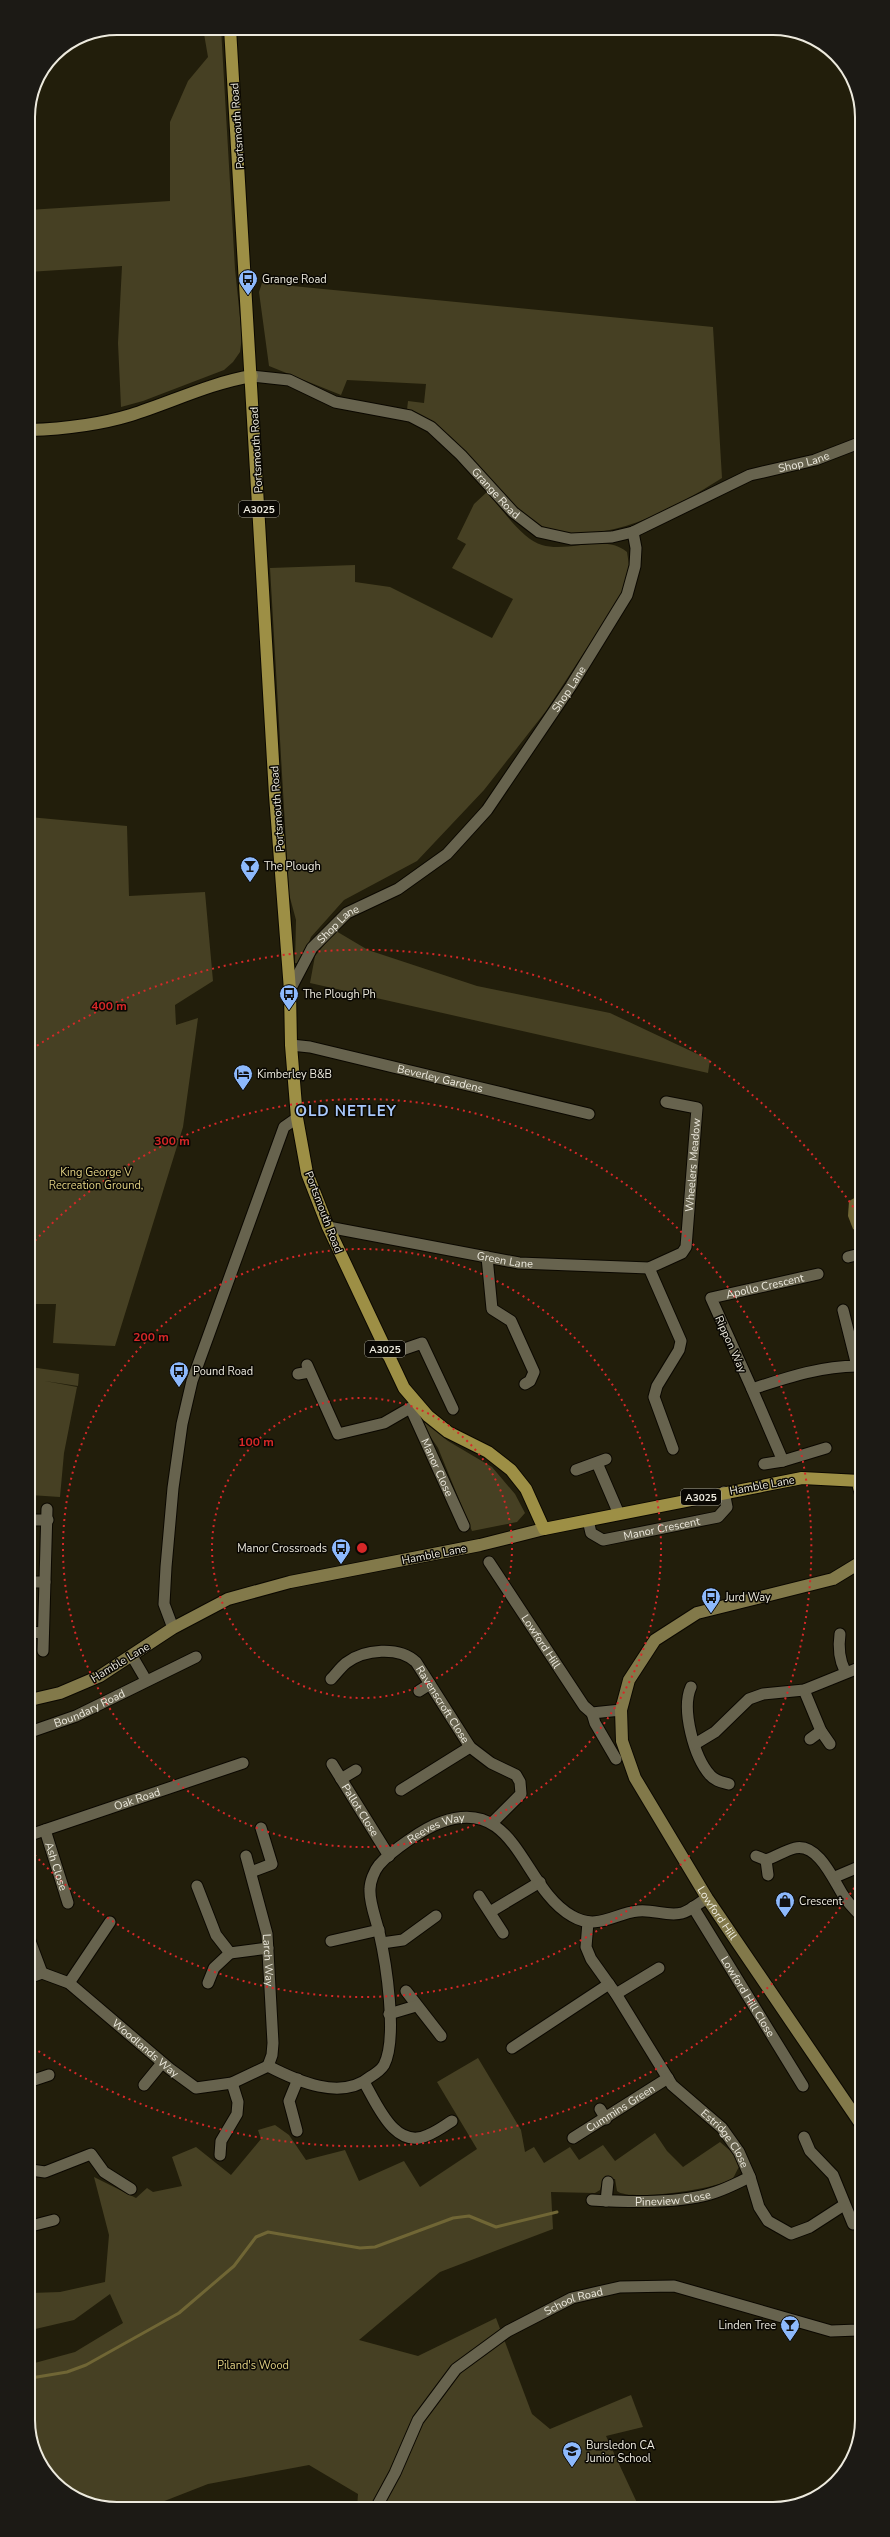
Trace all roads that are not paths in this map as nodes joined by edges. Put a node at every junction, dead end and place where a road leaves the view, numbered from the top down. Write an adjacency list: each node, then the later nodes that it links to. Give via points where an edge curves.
1 (230, 35): 2 (main road, Portsmouth Road / A3025)
2 (252, 376): 3 (street, Grange Road, via 226,380 130,415 54,429); 5 (street, Grange Road, via 289,380 335,402 410,416 431,427 461,455 513,512 539,532 571,539 612,537); 6 (main road, Portsmouth Road / A3025, via 275,795)
3 (35, 430)
4 (855, 445): 5 (street, Shop Lane, via 814,460 750,475)
5 (633, 532): 6 (street, Shop Lane, via 636,548 635,566 627,595 571,686 487,810 447,854 398,889 347,913 312,948)
6 (290, 990): 7 (main road, Portsmouth Road / A3025)
7 (291, 1045): 9 (street, Beverley Gardens, via 310,1047); 10 (main road, Portsmouth Road / A3025)
8 (666, 1102): 12 (street, Wheelers Meadow, via 697,1108 689,1225 686,1247)
9 (589, 1114)
10 (297, 1118): 11 (main road, Portsmouth Road / A3025, via 307,1173); 46 (street, via 284,1127 192,1381 173,1488 164,1604)
11 (328, 1227): 14 (street, Green Lane); 21 (main road, Portsmouth Road / A3025)
12 (682, 1253): 16 (street, Green Lane)
13 (855, 1255): 15 (street)
14 (488, 1257): 16 (street, Green Lane, via 519,1263); 24 (street, via 492,1309 511,1321 534,1372 530,1381)
15 (848, 1257)
16 (649, 1268): 29 (street, via 681,1341 679,1350 657,1386 654,1397)
17 (818, 1274): 18 (street, Apollo Crescent)
18 (711, 1298): 25 (street, Rippon Way)
19 (843, 1310): 20 (street)
20 (855, 1351)
21 (387, 1355): 26 (main road, Portsmouth Road / A3025); 27 (street, via 422,1343)
22 (855, 1368): 25 (street, via 838,1366)
23 (305, 1370): 26 (street, via 338,1434 384,1423)
24 (525, 1384)
25 (752, 1389): 30 (street, Rippon Way)
26 (414, 1407): 40 (street, Manor Close); 41 (main road, Portsmouth Road / A3025, via 448,1432 488,1452 511,1470 526,1489)
27 (453, 1409)
28 (826, 1448): 30 (street)
29 (673, 1449)
30 (783, 1461): 31 (street)
31 (764, 1464)
32 (576, 1470): 36 (street, via 601,1461)
33 (855, 1480): 34 (main road, Hamble Lane / A3025, via 802,1478)
34 (724, 1492): 36 (main road, Hamble Lane / A3025); 39 (street, Manor Crescent, via 727,1507 718,1517 603,1540 591,1532)
35 (47, 1509): 38 (street)
36 (619, 1514): 39 (main road, Hamble Lane / A3025)
37 (35, 1520): 38 (street)
38 (48, 1520): 45 (street)
39 (588, 1520): 41 (main road, Hamble Lane / A3025)
40 (464, 1526)
41 (544, 1530): 46 (street, Hamble Lane, via 262,1588 228,1599)
42 (494, 1565): 63 (street, Lowford Hill, via 564,1678)
43 (855, 1568): 62 (street, via 833,1579 697,1614 655,1640 629,1680)
44 (35, 1582): 45 (street)
45 (45, 1582): 48 (street)
46 (173, 1628): 51 (street, Hamble Lane)
47 (35, 1632): 48 (street)
48 (43, 1633): 50 (street)
49 (840, 1634): 54 (street, via 835,1645)
50 (43, 1651)
51 (132, 1656): 56 (street); 61 (street, Hamble Lane, via 100,1676 60,1693)
52 (196, 1657): 56 (street, Boundary Road)
53 (855, 1669): 54 (street)
54 (845, 1672): 59 (street)
55 (331, 1679): 57 (street, Ravenscroft Close, via 347,1662 368,1654 400,1652 416,1662)
56 (146, 1680): 64 (street, Boundary Road, via 76,1716)
57 (430, 1684): 60 (street); 69 (street, Ravenscroft Close)
58 (691, 1687): 67 (street, via 686,1708)
59 (804, 1690): 65 (street); 67 (street, via 764,1694 749,1699 715,1732)
60 (419, 1691)
61 (35, 1699)
62 (621, 1710): 63 (street); 90 (street, Lowford Hill, via 622,1741 635,1778)
63 (592, 1713): 70 (street, Lowford Hill)
64 (35, 1730)
65 (821, 1731): 66 (street); 68 (street)
66 (810, 1739)
67 (695, 1744): 75 (street, via 703,1766 716,1785)
68 (830, 1744)
69 (470, 1747): 76 (street, Ravenscroft Close); 77 (street, Ravenscroft Close, via 491,1763 516,1775 520,1782 521,1794)
70 (616, 1760)
71 (243, 1763): 79 (street, Oak Road)
72 (332, 1764): 74 (street, Pallot Close)
73 (356, 1770): 74 (street)
74 (341, 1779): 82 (street, Pallot Close)
75 (729, 1784)
76 (401, 1790)
77 (492, 1823): 82 (street, Reeves Way, via 479,1818 449,1819 424,1831); 87 (street, Reeves Way, via 505,1833)
78 (261, 1828): 84 (street, via 272,1864)
79 (45, 1830): 80 (street, Oak Road); 91 (street, Ash Close)
80 (35, 1833)
81 (246, 1856): 84 (street, Larch Way)
82 (389, 1856): 98 (street, Reeves Way, via 378,1866 370,1890)
83 (855, 1869): 86 (street)
84 (251, 1872): 102 (street, Larch Way, via 264,1920)
85 (768, 1875): 86 (street, via 761,1858 794,1848 806,1848 815,1854)
86 (835, 1877): 93 (street, via 842,1894)
87 (540, 1882): 94 (street); 97 (street, Reeves Way, via 560,1907 572,1917)
88 (197, 1886): 103 (street, via 216,1935)
89 (479, 1896): 94 (street)
90 (707, 1898): 92 (street, Reeves Way); 128 (street, Lowford Hill)
91 (68, 1903)
92 (693, 1907): 97 (street, Reeves Way, via 683,1913 634,1911 607,1921); 126 (street, Lowford Hill Close)
93 (855, 1909)
94 (490, 1912): 99 (street)
95 (436, 1916): 101 (street, via 403,1940)
96 (110, 1922): 108 (street)
97 (588, 1922): 110 (street, Estridge Close, via 586,1947)
98 (379, 1930): 100 (street); 101 (street, Reeves Way)
99 (504, 1933)
100 (331, 1941)
101 (382, 1943): 114 (street, Reeves Way)
102 (268, 1948): 103 (street); 118 (street, Larch Way, via 273,2043)
103 (230, 1953): 109 (street, via 214,1968)
104 (35, 1954): 106 (street)
105 (659, 1968): 112 (street)
106 (42, 1973): 107 (street); 108 (street, Woodlands Way)
107 (35, 1975)
108 (69, 1983): 117 (street, Woodlands Way)
109 (208, 1983)
110 (609, 1984): 112 (street, Estridge Close); 116 (street)
111 (406, 1992): 113 (street)
112 (616, 1994): 120 (street, Estridge Close)
113 (416, 2006): 114 (street); 115 (street)
114 (389, 2014): 123 (street, Reeves Way, via 389,2048 384,2067)
115 (441, 2036)
116 (512, 2048)
117 (162, 2063): 124 (street, Woodlands Way, via 196,2088); 125 (street)
118 (268, 2066): 121 (street, Reeves Way); 124 (street, Woodlands Way)
119 (49, 2075): 122 (street)
120 (668, 2078): 129 (street, Cummins Green); 136 (street, Estridge Close, via 692,2104 722,2128 739,2152)
121 (298, 2079): 123 (street, Reeves Way, via 338,2090); 131 (street, via 289,2101)
122 (35, 2080)
123 (364, 2082): 130 (street, via 392,2128 403,2136 416,2139 427,2136)
124 (232, 2083): 134 (street, via 238,2102 237,2114 221,2141)
125 (144, 2085)
126 (803, 2086)
127 (600, 2109): 129 (street)
128 (855, 2116)
129 (606, 2119): 132 (street, Cummins Green)
130 (452, 2121)
131 (297, 2131)
132 (572, 2138)
133 (804, 2138): 141 (street, via 810,2151 833,2176)
134 (220, 2155)
135 (35, 2171): 138 (street, via 45,2172 91,2154 104,2172)
136 (750, 2177): 140 (street, Pineview Close, via 715,2192 693,2196 640,2202); 141 (street, Estridge Close, via 759,2207 768,2221 791,2234 810,2227)
137 (608, 2182): 140 (street)
138 (131, 2189)
139 (592, 2200): 140 (street, Pineview Close)
140 (606, 2201)
141 (844, 2205): 143 (street)
142 (54, 2220): 144 (street)
143 (853, 2224)
144 (35, 2225)
145 (855, 2330): 146 (street, School Road, via 831,2331 674,2286 620,2287 572,2298 508,2331 456,2369 418,2420)
146 (379, 2502)

